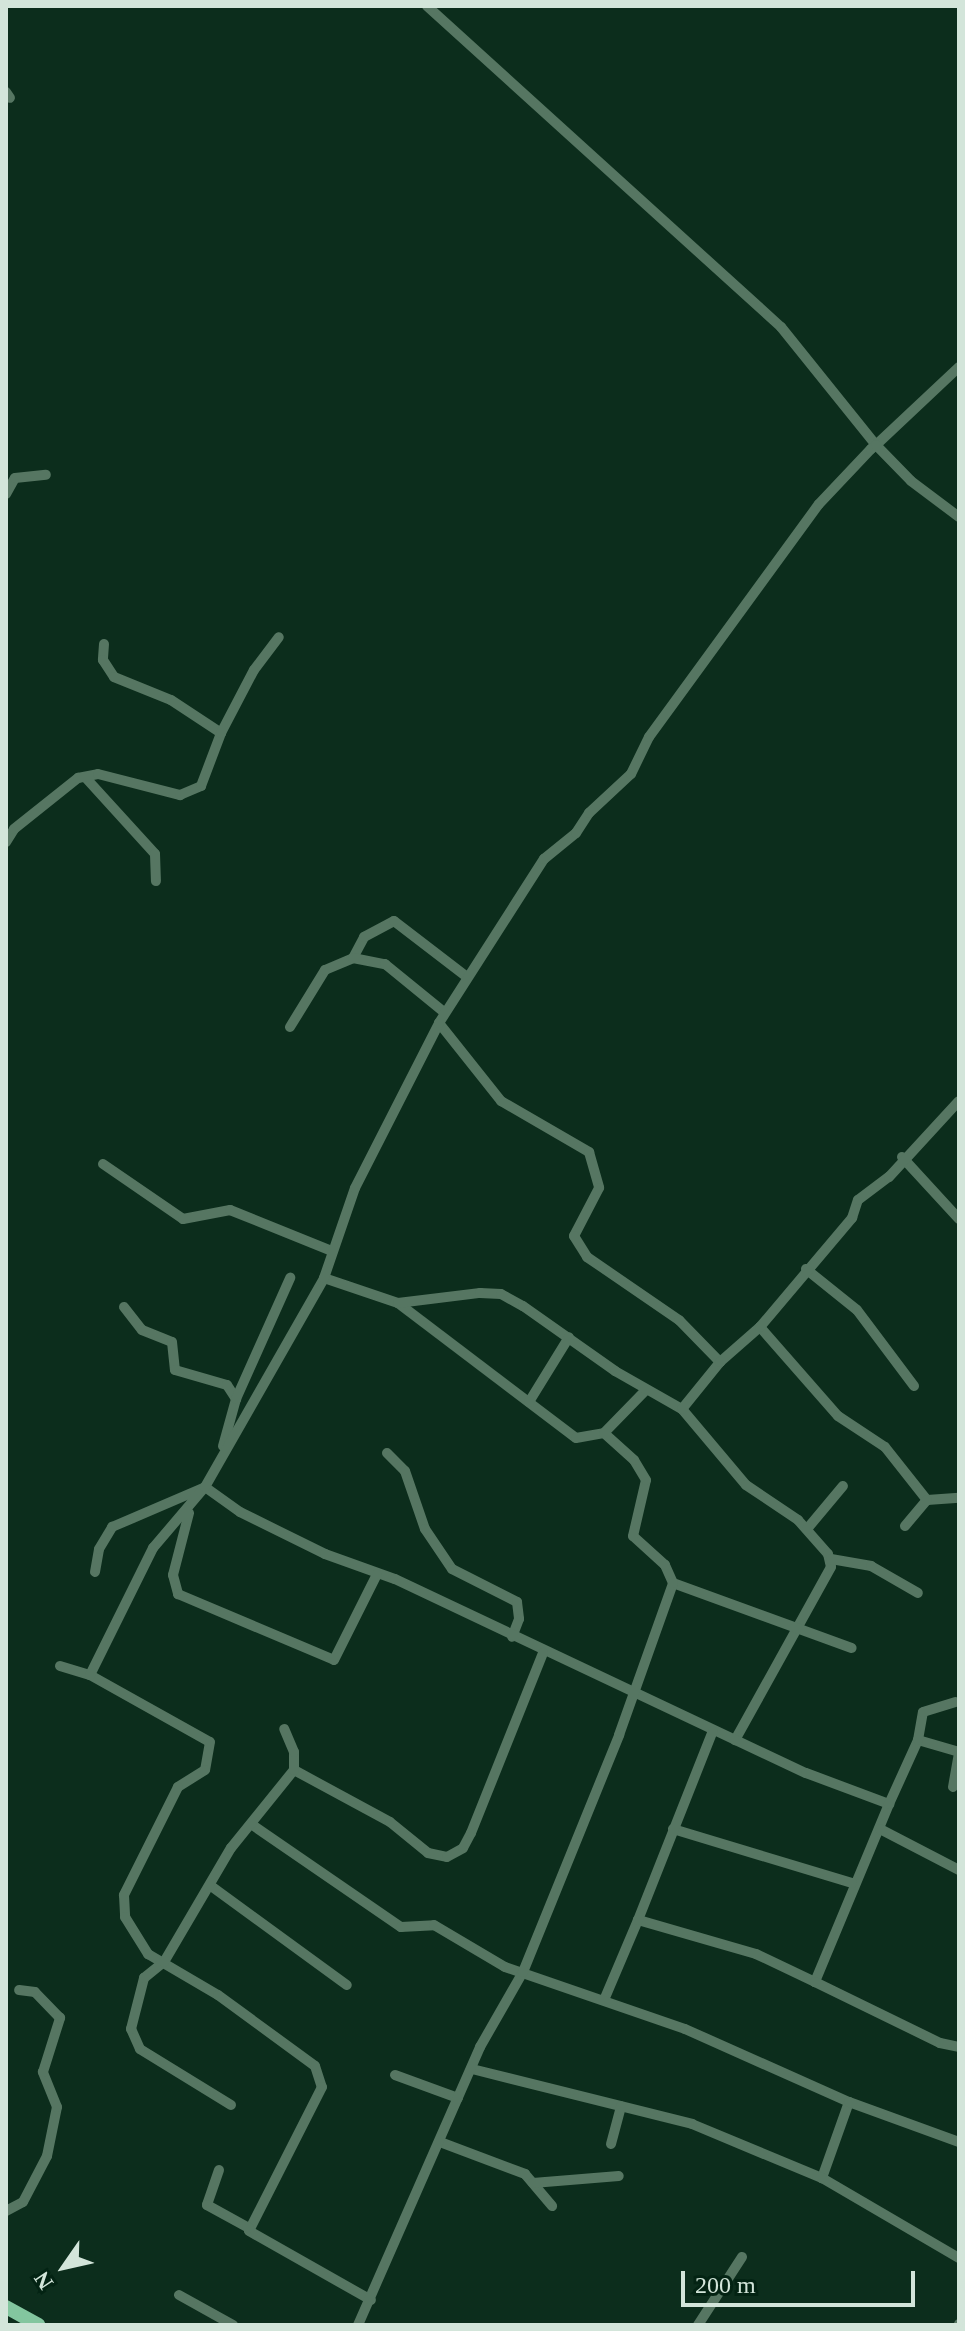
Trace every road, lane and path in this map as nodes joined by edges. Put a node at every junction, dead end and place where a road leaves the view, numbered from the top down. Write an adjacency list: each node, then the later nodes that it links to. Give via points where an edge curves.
1 (427, 6): 3 (street, via 781,327)
2 (959, 368): 3 (street)
3 (876, 445): 6 (street, via 911,481); 14 (street, via 819,504 649,737 631,774 544,859)
4 (46, 475): 5 (street, via 15,478)
5 (6, 494)
6 (959, 517)
7 (279, 637): 9 (street, via 254,670)
8 (104, 644): 9 (street, via 103,660 114,677 171,700)
9 (221, 733): 10 (street, via 212,765 191,793 180,795 98,774)
10 (85, 777): 11 (street, via 14,829); 12 (street, via 155,854)
11 (6, 842)
12 (156, 881)
13 (353, 958): 14 (street, via 364,937 394,921); 15 (street, via 385,964); 16 (street, via 325,970)
14 (467, 977): 15 (street)
15 (442, 1018): 21 (street, via 355,1188); 29 (street, via 501,1101 589,1152 599,1188 577,1222 579,1248 622,1285 679,1320)
16 (290, 1027)
17 (959, 1101): 18 (street)
18 (902, 1157): 20 (street); 22 (street, via 889,1177 858,1200 852,1218)
19 (103, 1164): 21 (street, via 183,1219 230,1210)
20 (959, 1219)
21 (332, 1251): 24 (street)
22 (806, 1269): 27 (street); 30 (street, via 857,1310)
23 (290, 1278): 32 (street)
24 (324, 1278): 25 (street); 36 (street)
25 (398, 1303): 28 (street, via 501,1294); 33 (street)
26 (124, 1307): 32 (street, via 142,1330 172,1342 175,1370 227,1385)
27 (760, 1327): 29 (street); 41 (street, via 838,1416 885,1447)
28 (569, 1337): 31 (street); 33 (street)
29 (720, 1362): 34 (street)
30 (914, 1386)
31 (646, 1390): 34 (street); 35 (street)
32 (236, 1399): 36 (street)
33 (529, 1402): 35 (street, via 576,1438)
34 (682, 1409): 44 (street, via 746,1485)
35 (604, 1433): 48 (street, via 634,1460 646,1480 633,1536 665,1565)
36 (221, 1451): 39 (street)
37 (387, 1453): 51 (street, via 405,1471 425,1529 452,1569 517,1602 519,1619)
38 (843, 1486): 44 (street)
39 (205, 1487): 42 (street); 46 (street, via 112,1527 99,1549); 47 (street, via 240,1512)
40 (959, 1498): 41 (street)
41 (927, 1500): 43 (street)
42 (189, 1510): 47 (street, via 173,1575 178,1594 334,1660); 55 (street, via 153,1548)
43 (905, 1526)
44 (807, 1529): 45 (street)
45 (831, 1559): 49 (street, via 871,1566); 50 (street)
46 (95, 1572)
47 (377, 1574): 51 (street)
48 (673, 1583): 50 (street); 56 (street)
49 (918, 1593)
50 (798, 1629): 52 (street); 60 (street)
51 (512, 1637): 53 (street)
52 (852, 1648)
53 (543, 1653): 56 (street); 63 (street, via 471,1833 463,1848 447,1857 428,1853 390,1822)
54 (60, 1666): 55 (street)
55 (90, 1675): 73 (street, via 210,1742 205,1770 178,1787 124,1895 125,1917 138,1943)
56 (636, 1690): 59 (street); 74 (street)
57 (956, 1702): 61 (street, via 923,1712)
58 (284, 1729): 63 (street, via 294,1752)
59 (713, 1731): 60 (street); 67 (street)
60 (735, 1740): 65 (street)
61 (918, 1740): 62 (street); 65 (street)
62 (959, 1752): 64 (street)
63 (294, 1770): 66 (street)
64 (953, 1787)
65 (889, 1804): 68 (street)
66 (251, 1824): 71 (street); 74 (street, via 389,1921 415,1929 434,1925 485,1957)
67 (673, 1829): 70 (street); 72 (street)
68 (880, 1829): 69 (street); 70 (street)
69 (959, 1870)
70 (852, 1883): 75 (street)
71 (211, 1886): 73 (street); 76 (street)
72 (638, 1920): 75 (street, via 756,1954); 78 (street, via 626,1937)
73 (164, 1962): 84 (street, via 142,1983 131,2037 140,2049); 95 (street, via 286,2041 319,2073 322,2087 314,2105)
74 (523, 1972): 78 (street); 80 (street)
75 (815, 1982): 79 (street, via 940,2043)
76 (347, 1985)
77 (19, 1990): 94 (street, via 35,1992 60,2018 43,2072 57,2107 47,2156 23,2202)
78 (604, 2000): 83 (street, via 685,2029)
79 (959, 2047)
80 (472, 2069): 82 (street); 85 (street)
81 (395, 2075): 82 (street)
82 (458, 2098): 86 (street)
83 (849, 2102): 87 (street); 91 (street)
84 (231, 2105)
85 (621, 2106): 88 (street); 91 (street, via 692,2124)
86 (440, 2142): 92 (street, via 505,2162); 99 (street)
87 (959, 2142)
88 (611, 2144)
89 (219, 2170): 95 (street, via 207,2205)
90 (619, 2176): 92 (street)
91 (822, 2178): 97 (street)
92 (533, 2183): 93 (street)
93 (552, 2206)
94 (6, 2211)
95 (249, 2228): 99 (street)
96 (742, 2257): 104 (street)
97 (959, 2258)
98 (179, 2295): 102 (street)
99 (371, 2300): 103 (street)
100 (6, 2307): 101 (main road)
101 (38, 2325)
102 (233, 2325)
103 (358, 2325)
104 (698, 2325)

